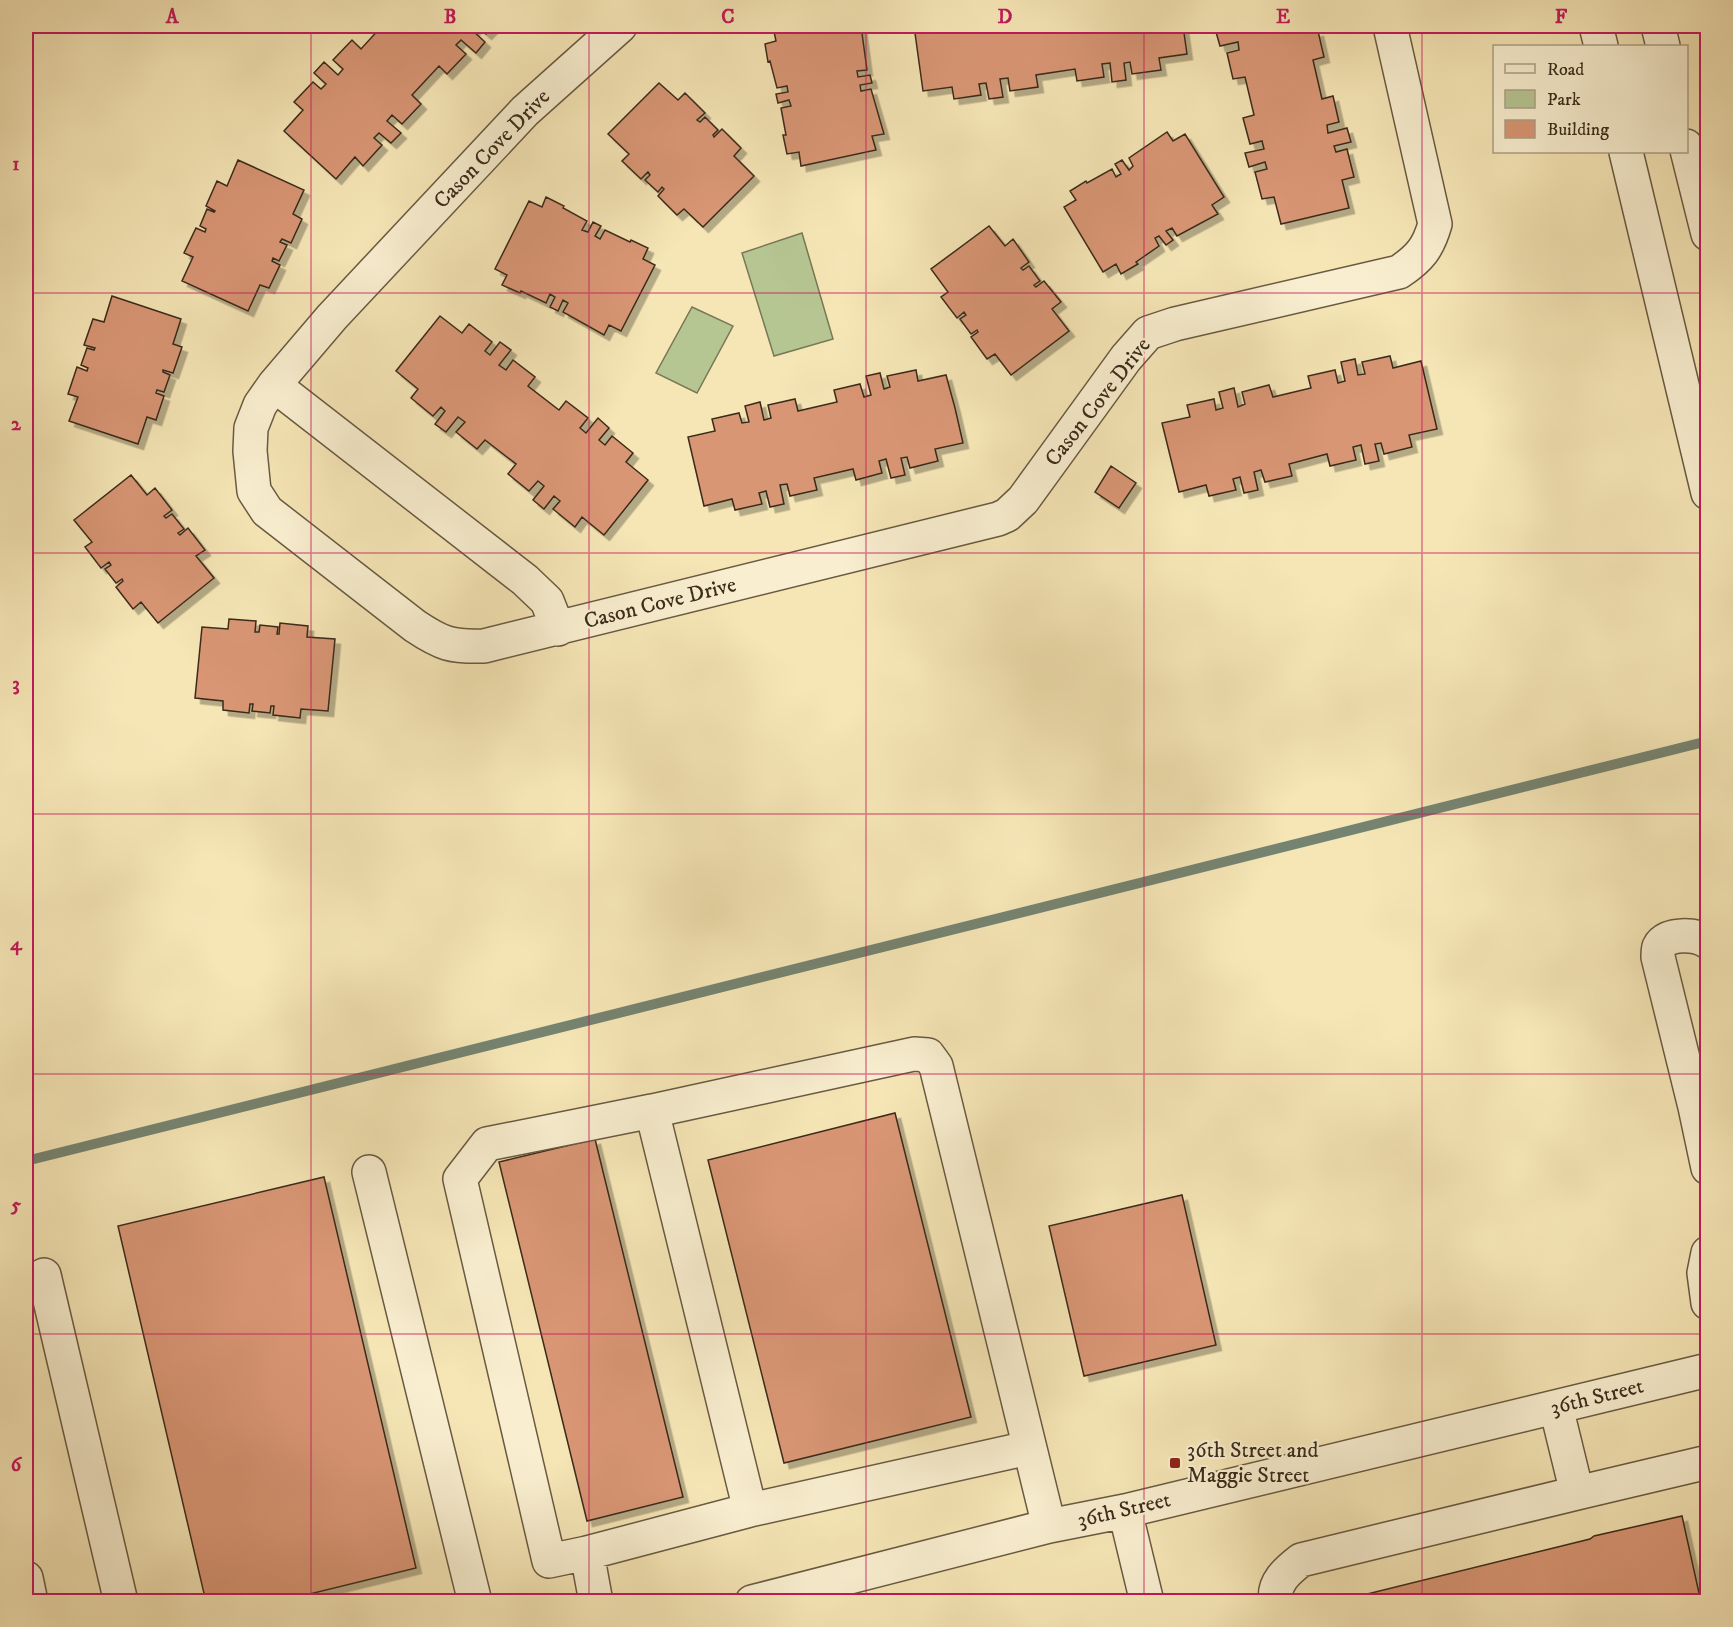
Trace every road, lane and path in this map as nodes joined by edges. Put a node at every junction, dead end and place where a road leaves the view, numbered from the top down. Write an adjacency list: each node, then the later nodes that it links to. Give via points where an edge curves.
1 (620, 26): 10 (street, Cason Cove Drive, via 525,111 332,317)
2 (1390, 26): 12 (street, Cason Cove Drive, via 1435,224 1431,240 1412,264 1399,272 1148,333 1023,500 998,519)
3 (1596, 26): 5 (street)
4 (1658, 26): 6 (street)
5 (1601, 45)
6 (1663, 45)
7 (1626, 153): 11 (street)
8 (1687, 153): 9 (street)
9 (1707, 234)
10 (274, 385): 12 (street, Cason Cove Drive, via 525,580 547,601); 12 (street, Cason Cove Drive, via 251,428 254,491 267,511 415,626 451,645 484,646)
11 (1707, 493)
12 (558, 629)
13 (1707, 942): 15 (street, via 1702,938 1672,938 1659,947 1658,957)
14 (651, 1111): 22 (street, via 915,1054 928,1055 936,1066); 25 (street); 28 (street, via 487,1144 460,1179 549,1561)
15 (1707, 1168)
16 (369, 1172): 32 (street)
17 (1707, 1253): 19 (street)
18 (44, 1275): 31 (street)
19 (1707, 1303)
20 (1707, 1370): 21 (street, 36th Street)
21 (1556, 1407): 24 (street); 26 (street, 36th Street)
22 (1028, 1448): 25 (street); 27 (street)
23 (1707, 1462): 24 (street)
24 (1577, 1493): 36 (street, via 1301,1560 1279,1581)
25 (750, 1510): 28 (street)
26 (1125, 1511): 27 (street, 36th Street); 35 (street)
27 (1048, 1527): 34 (street, 36th Street)
28 (587, 1553): 33 (street)
29 (26, 1578): 30 (street)
30 (31, 1602)
31 (121, 1602)
32 (475, 1602)
33 (596, 1602)
34 (752, 1602)
35 (1147, 1602)
36 (1276, 1602)

